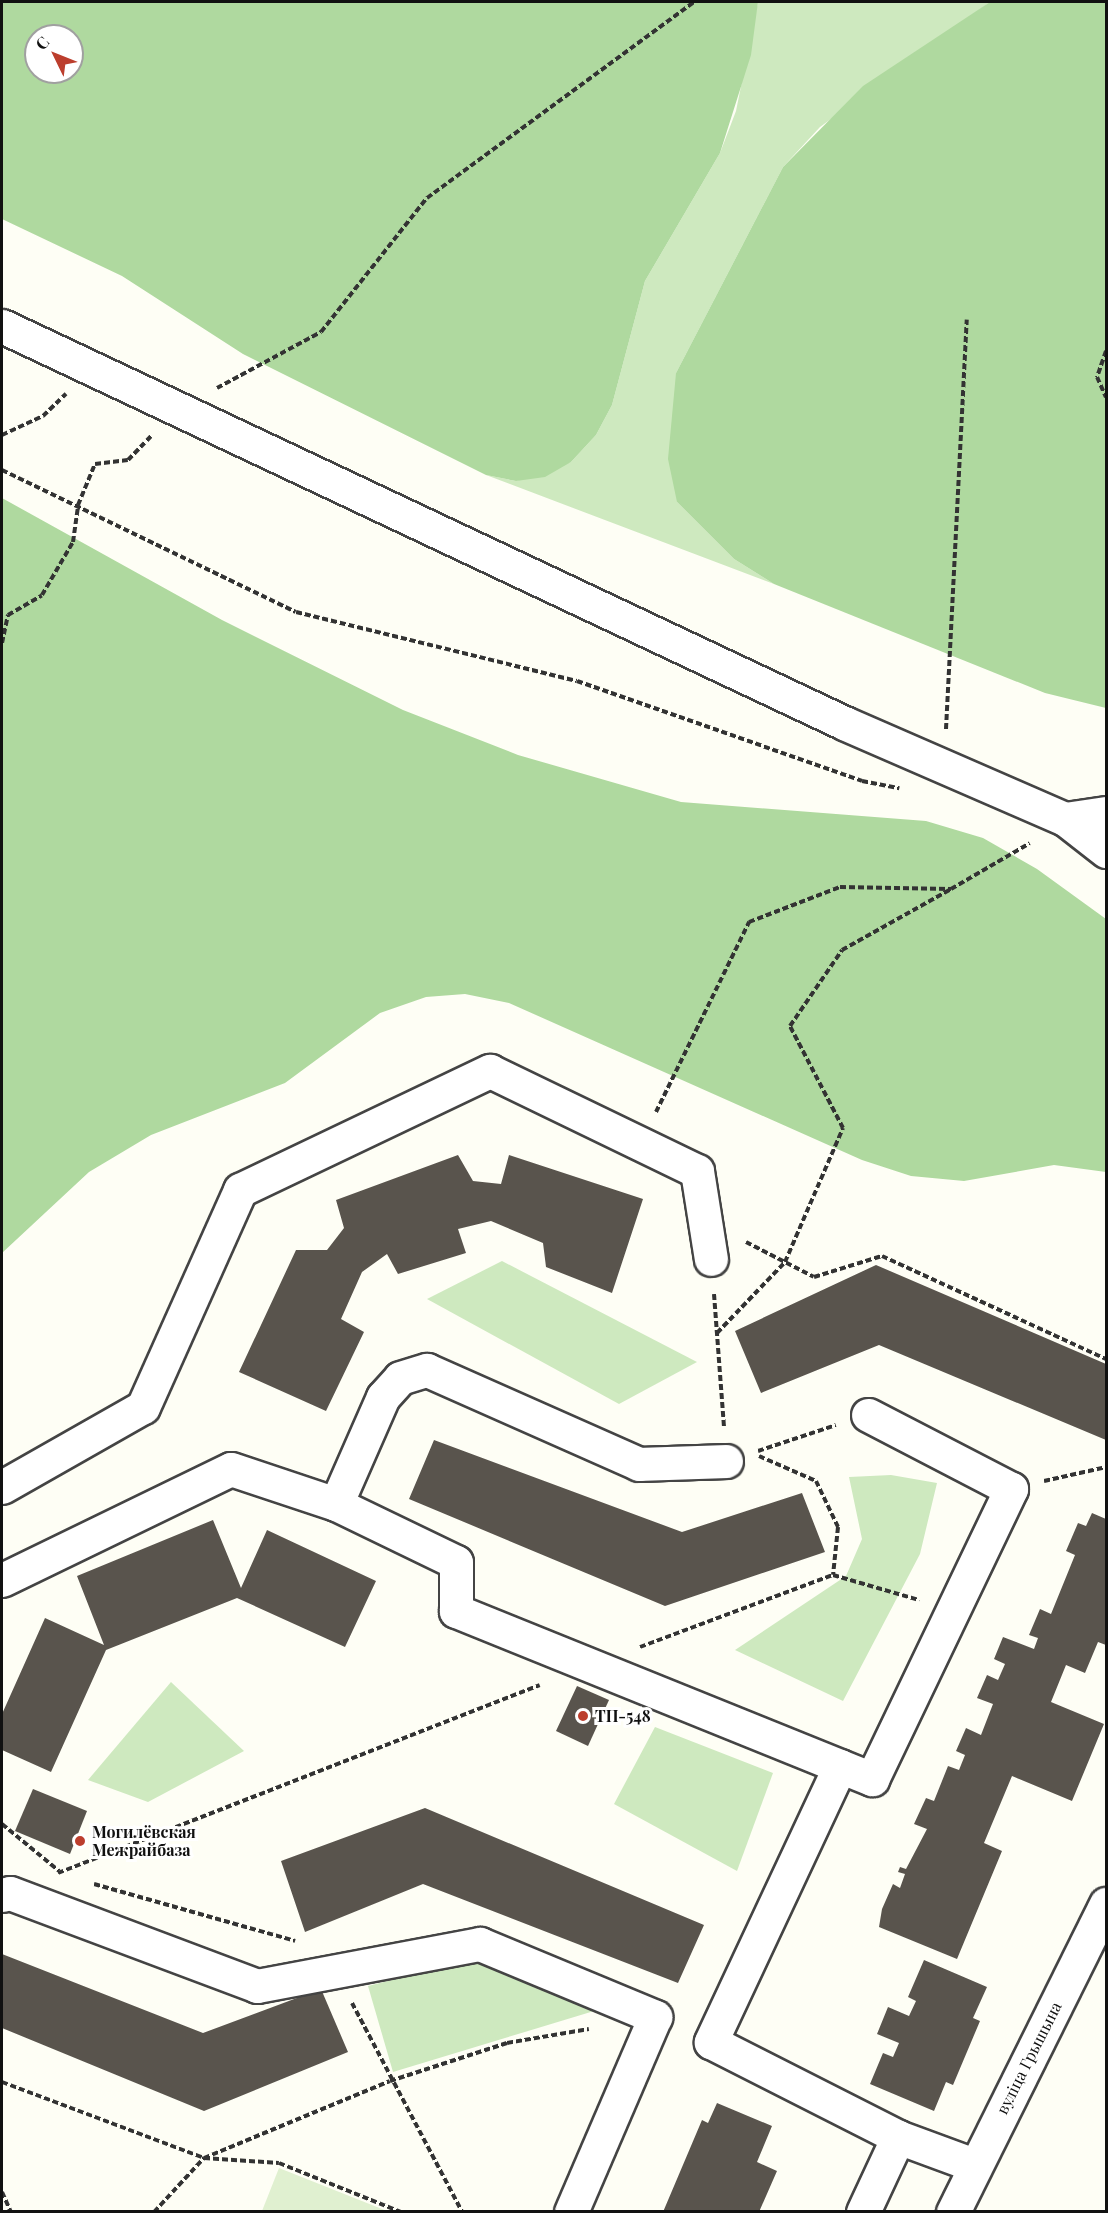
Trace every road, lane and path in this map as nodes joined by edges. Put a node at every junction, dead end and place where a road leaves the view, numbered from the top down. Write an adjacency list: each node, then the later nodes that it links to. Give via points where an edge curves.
1 (694, 2): 7 (path, via 427,198 321,332)
2 (967, 320): 12 (path)
3 (2, 326): 5 (street)
4 (1107, 351): 6 (path, via 1097,377)
5 (91, 368): 7 (street); 8 (path, via 43,416)
6 (1107, 398)
7 (178, 409): 10 (path, via 128,460 94,464); 12 (street)
8 (2, 435)
9 (2, 470): 10 (path)
10 (78, 505): 11 (path, via 73,542 42,595 8,615); 13 (path, via 296,612 578,681 862,781)
11 (2, 643)
12 (945, 766): 15 (street)
13 (907, 790)
14 (1107, 813): 15 (street)
15 (1065, 819): 16 (street); 17 (path, via 983,874)
16 (1107, 851)
17 (951, 889): 18 (path, via 840,887 749,922); 21 (path, via 843,950 789,1026 843,1128)
18 (668, 1088)
19 (709, 1224): 20 (street); 21 (path); 27 (street, via 697,1170 490,1071 240,1190 143,1407)
20 (711, 1259): 22 (path)
21 (786, 1262): 22 (path); 23 (path, via 814,1277 882,1256)
22 (717, 1332): 25 (path)
23 (1107, 1359)
24 (868, 1415): 28 (street); 31 (path, via 752,1453 816,1481 838,1527)
25 (726, 1461): 29 (street, via 639,1464 427,1370 400,1378 383,1396)
26 (1107, 1467): 28 (path)
27 (2, 1487)
28 (1011, 1489): 32 (street)
29 (336, 1504): 30 (street, via 231,1469); 33 (street, via 456,1562 456,1611)
30 (4, 1574)
31 (833, 1575): 32 (path); 33 (path)
32 (953, 1609): 34 (street, via 872,1779)
33 (588, 1666): 34 (street); 36 (path)
34 (840, 1766): 45 (street, via 711,2042)
35 (2, 1824): 36 (path)
36 (60, 1872): 37 (path); 39 (path)
37 (71, 1876)
38 (82, 1880): 41 (path, via 170,1909 325,1949)
39 (6, 1894): 41 (street, via 257,1986)
40 (1107, 1904): 47 (street, вуліца Грышына)
41 (337, 1972): 43 (path); 53 (street, via 480,1944 655,2017)
42 (598, 2027): 43 (path, via 507,2043)
43 (390, 2081): 46 (path); 52 (path)
44 (2, 2082): 46 (path)
45 (898, 2137): 47 (street); 54 (street)
46 (204, 2158): 50 (path); 51 (path, via 279,2163)
47 (974, 2165): 55 (street, вуліца Грышына)
48 (2, 2192): 49 (path)
49 (11, 2211)
50 (154, 2211)
51 (401, 2211)
52 (462, 2211)
53 (571, 2211)
54 (863, 2211)
55 (953, 2211)

